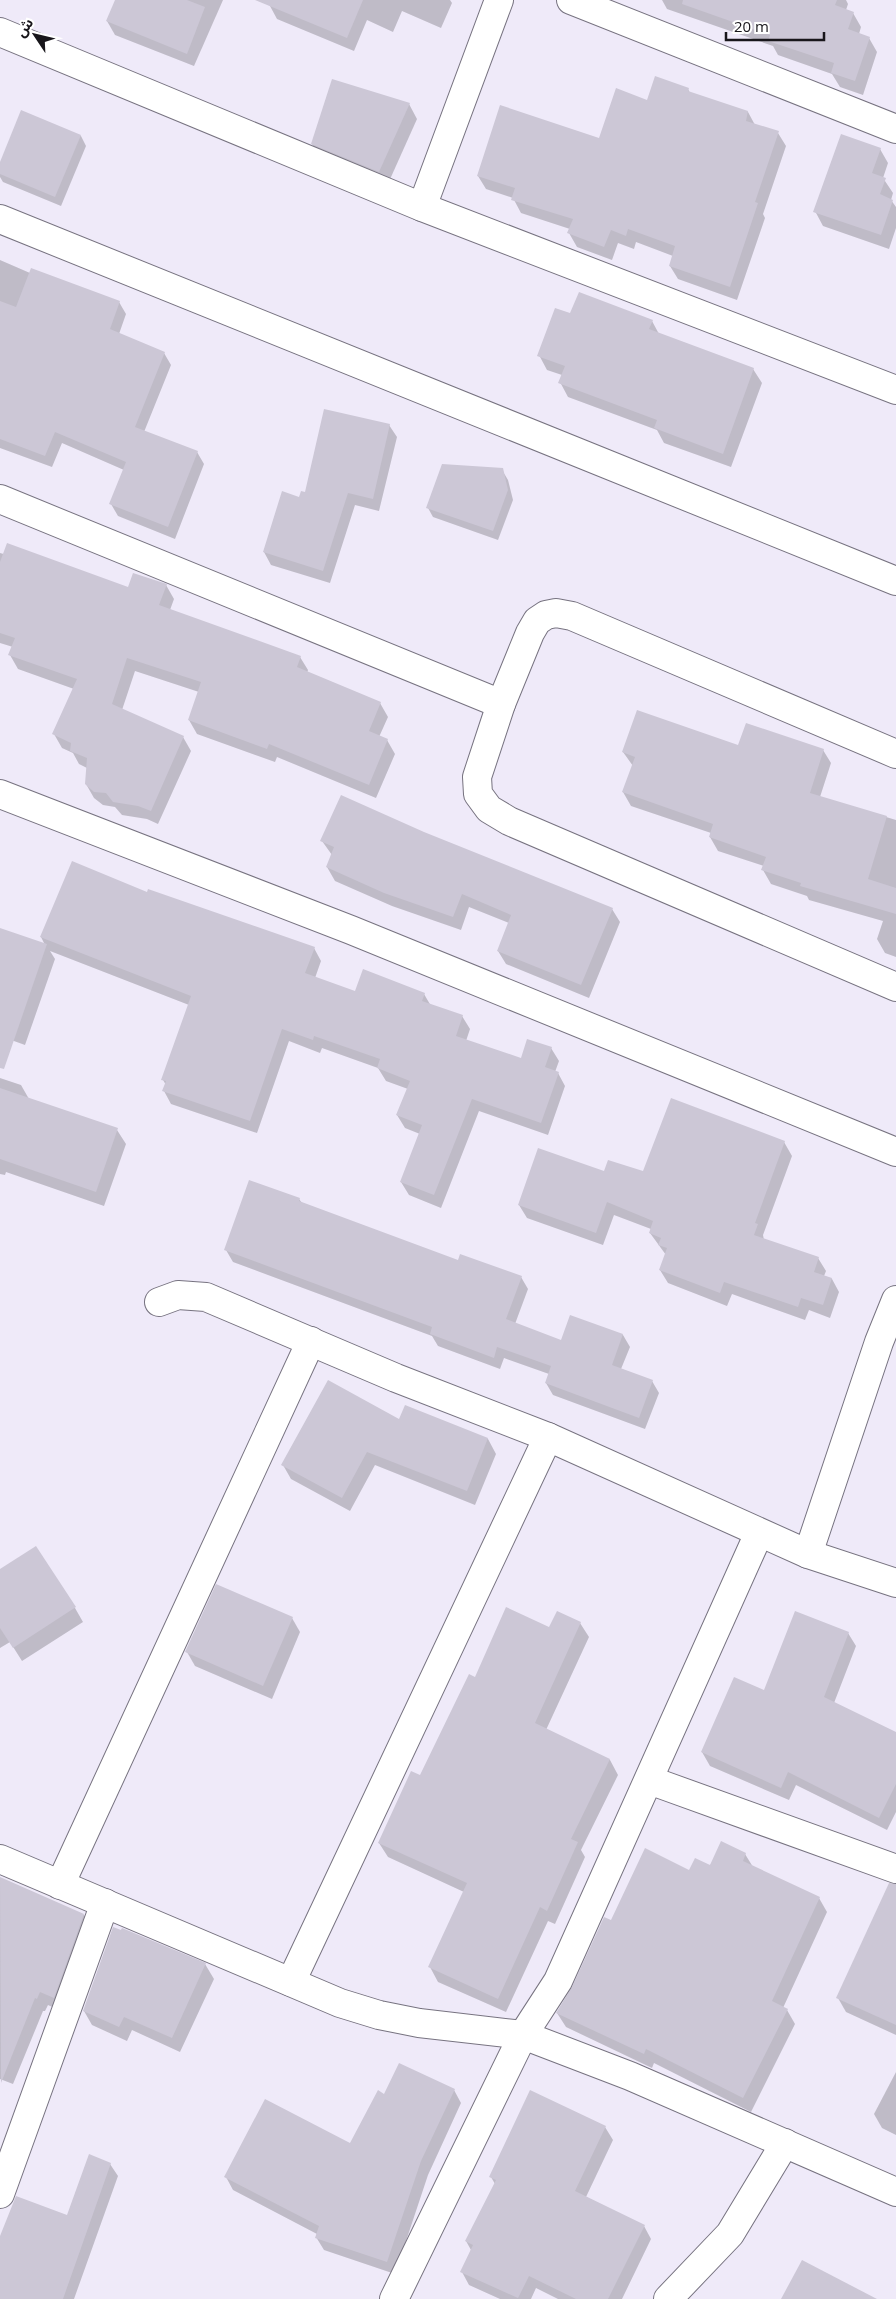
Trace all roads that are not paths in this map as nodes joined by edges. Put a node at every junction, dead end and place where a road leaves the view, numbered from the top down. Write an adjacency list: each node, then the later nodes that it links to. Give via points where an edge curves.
1 (499, 0): 5 (street)
2 (571, 0): 4 (street)
3 (1, 34): 5 (street)
4 (896, 129)
5 (422, 207): 7 (street)
6 (0, 219): 9 (street)
7 (896, 390)
8 (0, 499): 10 (street)
9 (896, 581)
10 (501, 704): 11 (street, via 530,632 537,621 556,613 572,616); 13 (street, via 477,777 478,794 489,809 509,821)
11 (896, 754)
12 (0, 794): 14 (street, via 350,930)
13 (896, 987)
14 (896, 1152)
15 (896, 1300): 20 (street)
16 (159, 1302): 17 (street, via 178,1295 206,1297)
17 (311, 1342): 18 (street); 25 (street)
18 (548, 1437): 19 (street); 27 (street)
19 (759, 1532): 20 (street); 22 (street)
20 (808, 1554): 21 (street)
21 (896, 1583)
22 (650, 1780): 24 (street); 28 (street, via 558,1981)
23 (0, 1859): 25 (street)
24 (896, 1869)
25 (60, 1885): 26 (street)
26 (105, 1903): 27 (street); 31 (street)
27 (291, 1982): 28 (street, via 379,2015)
28 (523, 2035): 29 (street, via 630,2076); 32 (street)
29 (786, 2143): 30 (street); 33 (street, via 730,2234)
30 (896, 2192)
31 (0, 2194)
32 (394, 2299)
33 (668, 2299)

